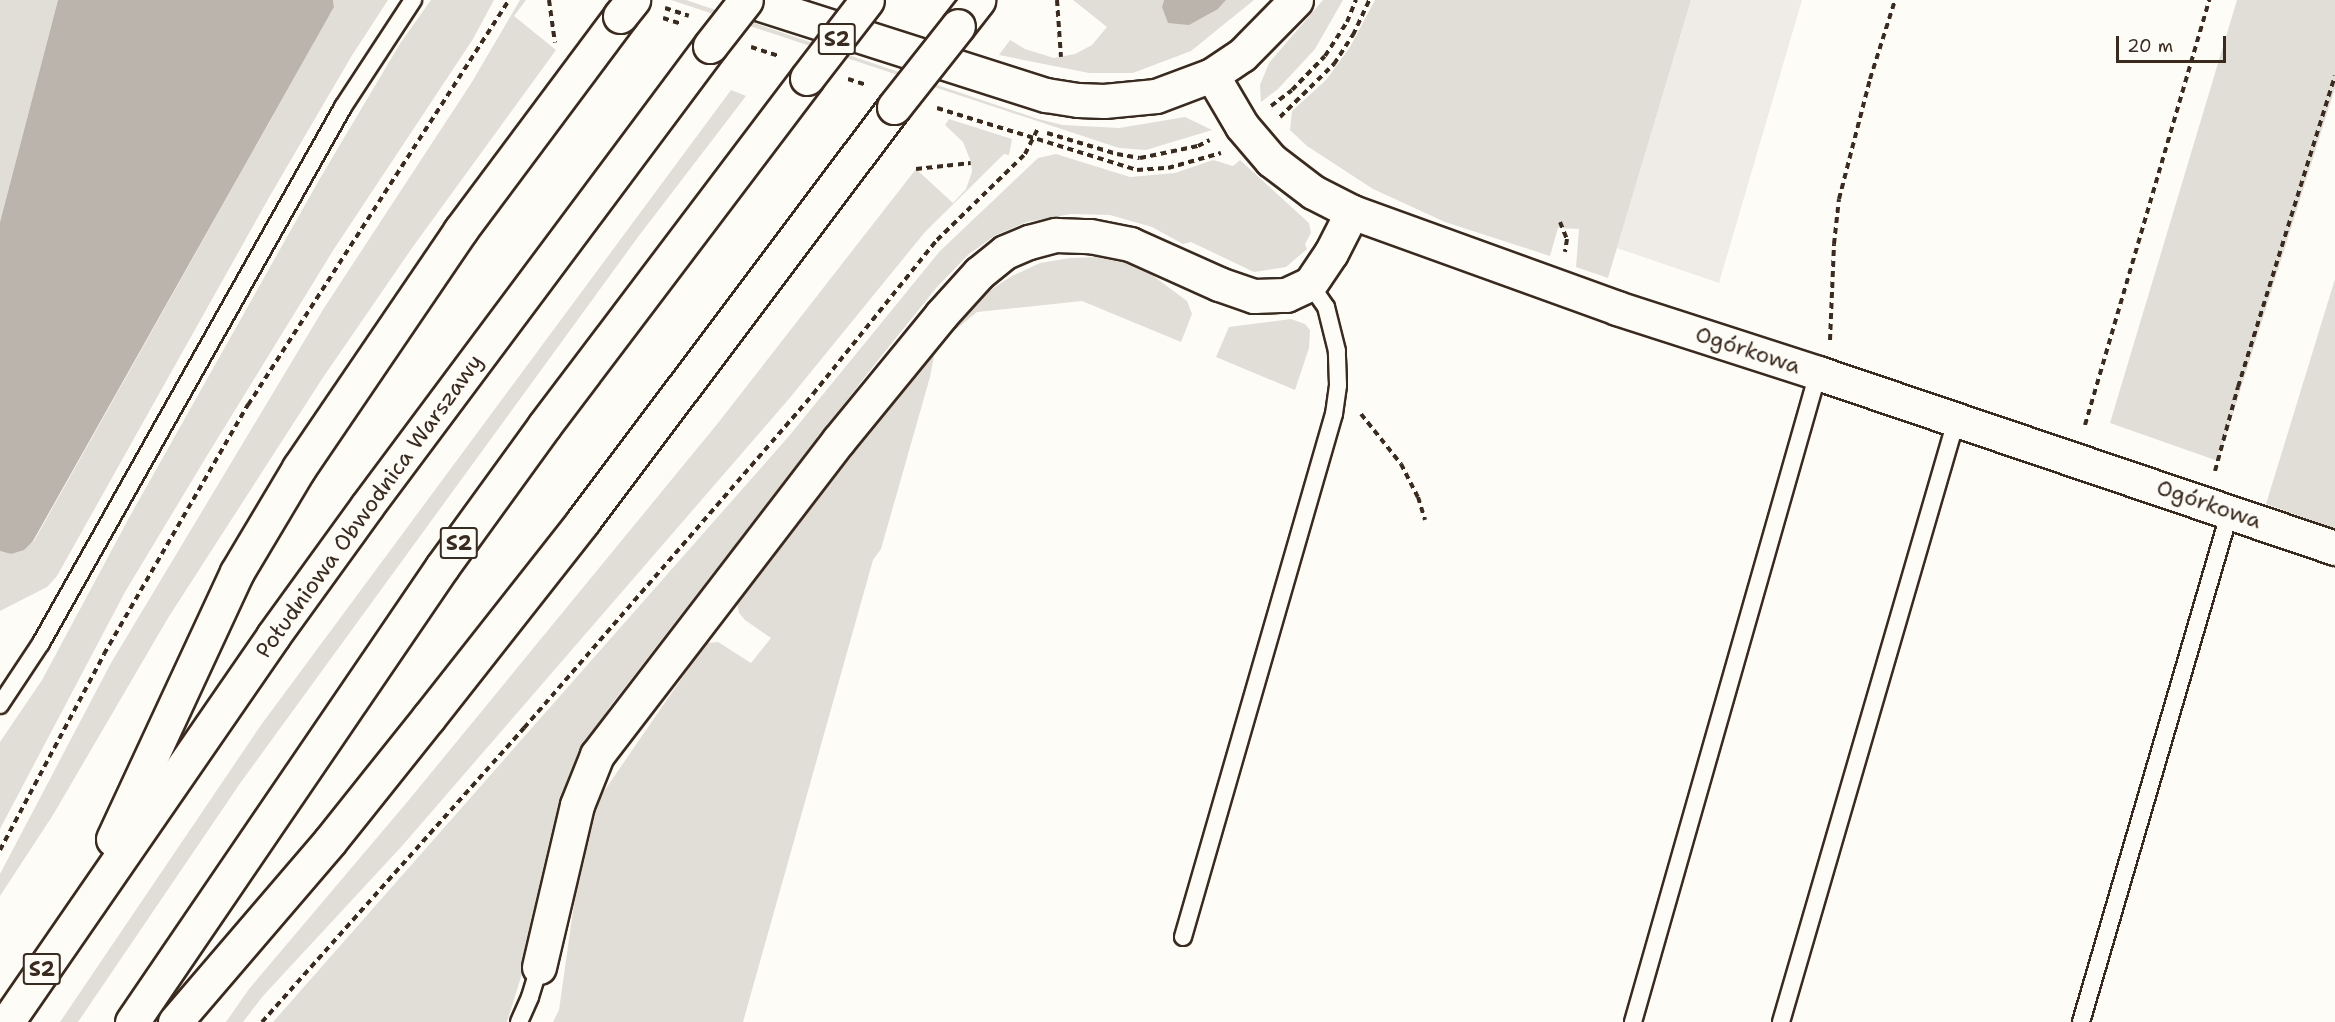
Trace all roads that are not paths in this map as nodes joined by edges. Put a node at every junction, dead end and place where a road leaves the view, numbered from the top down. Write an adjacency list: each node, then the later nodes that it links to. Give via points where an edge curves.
1 (414, 0): 14 (lane, via 342,107 41,643)
2 (747, 0): 7 (main road, via 1046,95 1078,100 1134,99 1156,96); 15 (main road, Południowa Obwodnica Warszawy / S2, bridge, via 367,506)
3 (867, 0): 19 (main road, S2, bridge, via 455,548)
4 (978, 0): 20 (main road, bridge, via 583,521 322,850)
5 (1296, 0): 7 (main road, via 1242,55)
6 (626, 8): 15 (main road, via 460,231 298,468 237,572)
7 (1212, 75): 8 (main road, Ogórkowa, via 1248,134 1271,160 1313,192)
8 (1352, 212): 9 (main road); 10 (main road, Ogórkowa, via 1617,308)
9 (1310, 284): 16 (lane, via 1326,307 1337,351 1334,414); 17 (main road, via 1286,295 1254,296 1130,244 1079,235 1056,235 1029,242 1005,252 979,273 838,441 597,755 577,805)
10 (1824, 374): 11 (main road, Ogórkowa); 22 (lane)
11 (1956, 421): 12 (main road, Ogórkowa); 23 (lane)
12 (2217, 507): 13 (main road, Ogórkowa); 24 (lane)
13 (2335, 548)
14 (0, 705)
15 (78, 916): 18 (main road, Południowa Obwodnica Warszawy / S2)
16 (1183, 936)
17 (539, 967): 21 (lane)
18 (6, 1022)
19 (132, 1022)
20 (176, 1022)
21 (519, 1022)
22 (1633, 1022)
23 (1781, 1022)
24 (2081, 1022)

